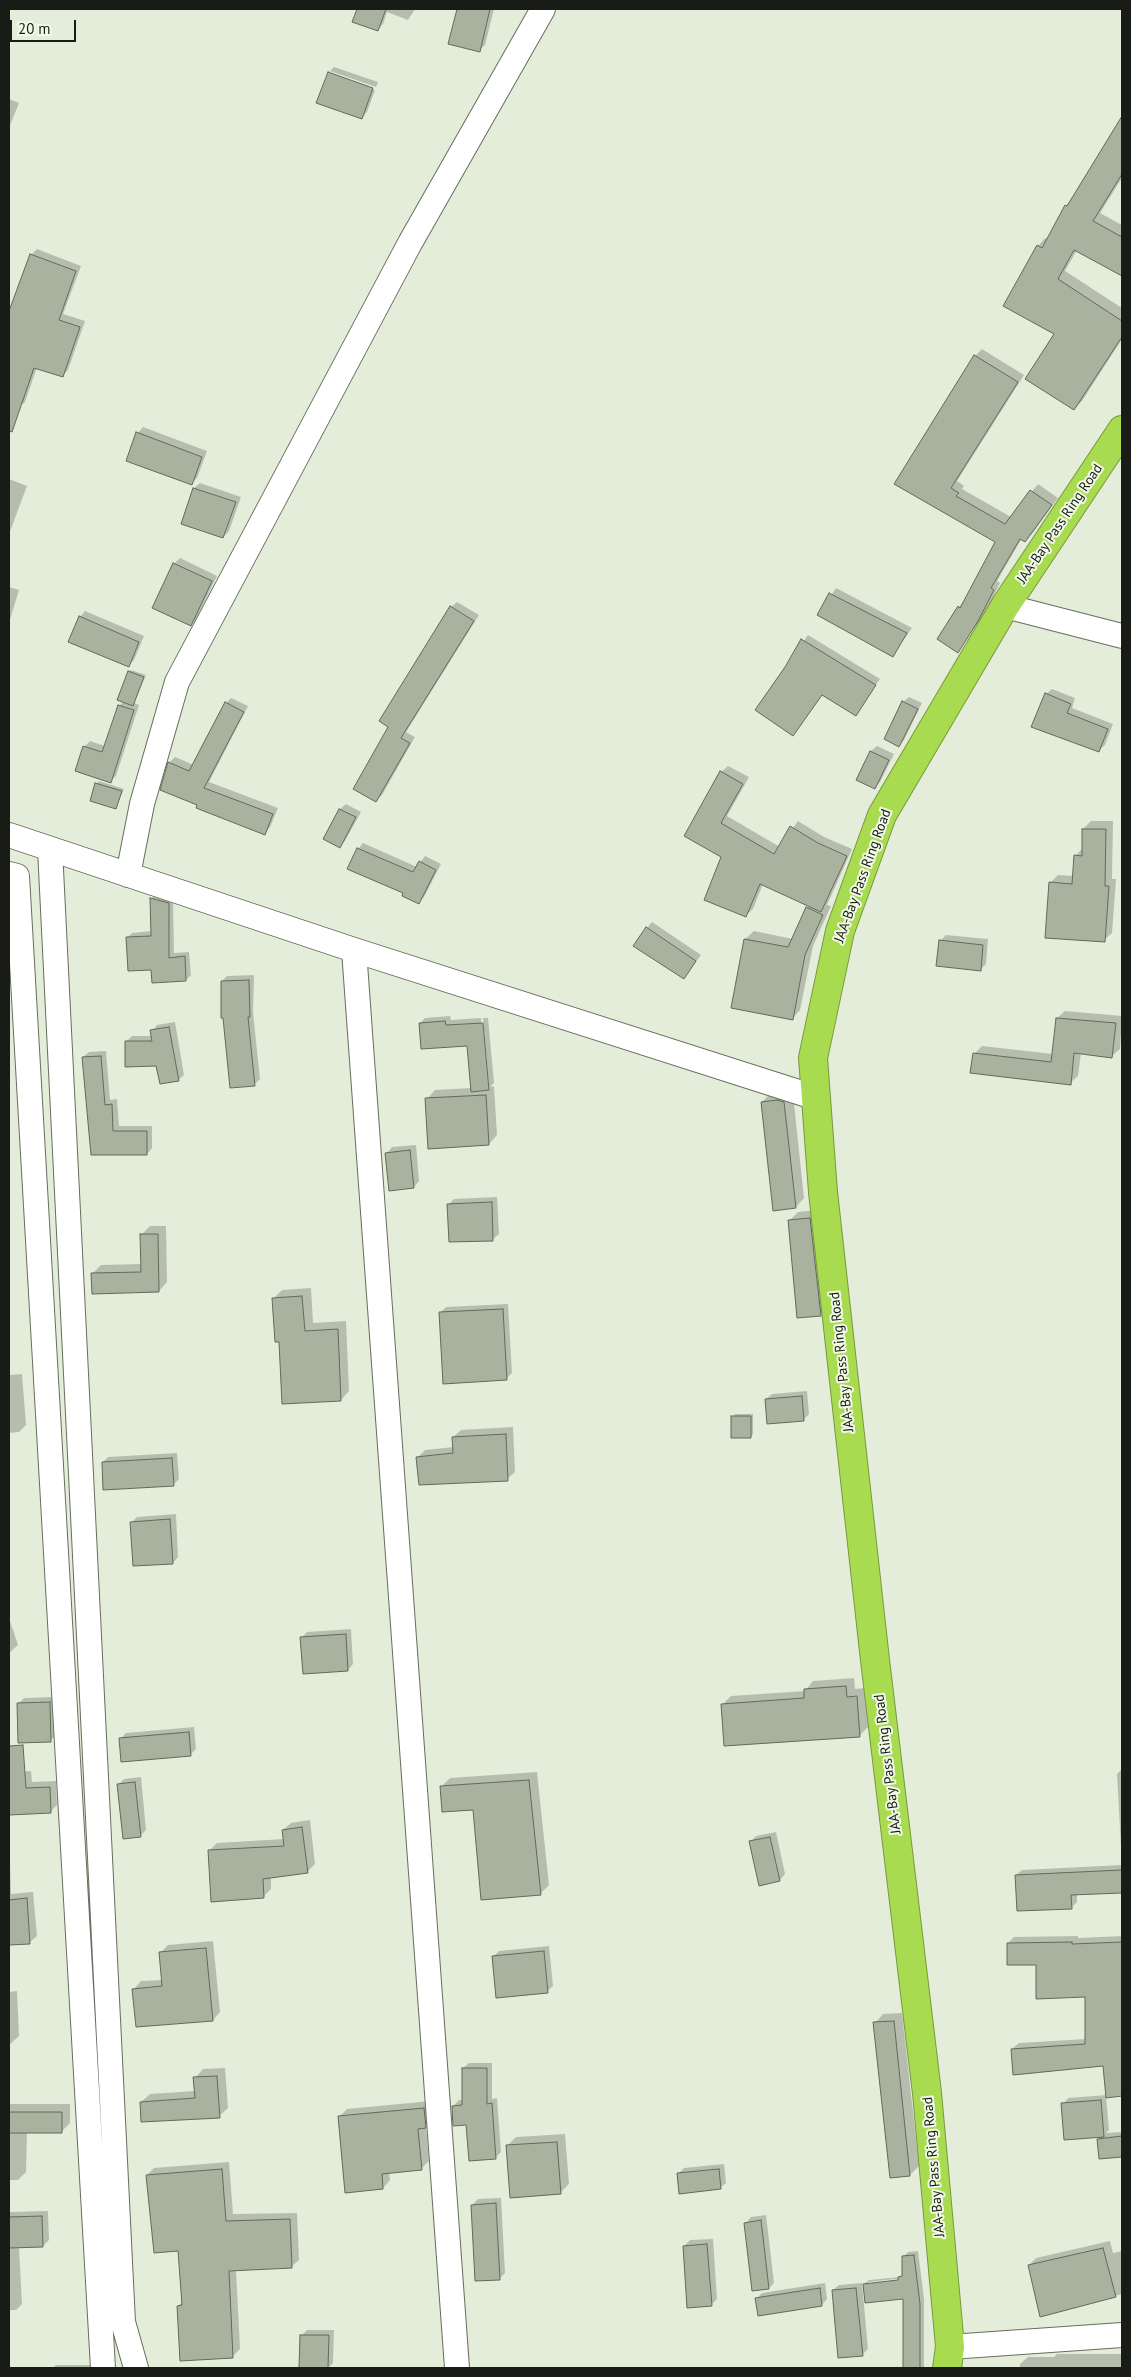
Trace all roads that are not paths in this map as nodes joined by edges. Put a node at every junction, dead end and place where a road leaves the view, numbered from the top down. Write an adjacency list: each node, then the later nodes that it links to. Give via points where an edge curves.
1 (543, 9): 8 (street, via 410,244 177,682 142,804)
2 (1122, 430): 3 (highway, JAA-Bay Pass Ring Road)
3 (1006, 606): 4 (street); 10 (highway, JAA-Bay Pass Ring Road, via 882,815 840,931 813,1058)
4 (1122, 636)
5 (9, 835): 6 (street)
6 (50, 849): 8 (street); 14 (street, via 123,2322)
7 (9, 874): 13 (street, via 17,876)
8 (128, 875): 9 (street)
9 (354, 950): 10 (street); 15 (street)
10 (817, 1098): 12 (highway, JAA-Bay Pass Ring Road, via 823,1192 927,2093)
11 (1122, 2335): 12 (street)
12 (948, 2358)
13 (103, 2368)
14 (136, 2368)
15 (457, 2368)

